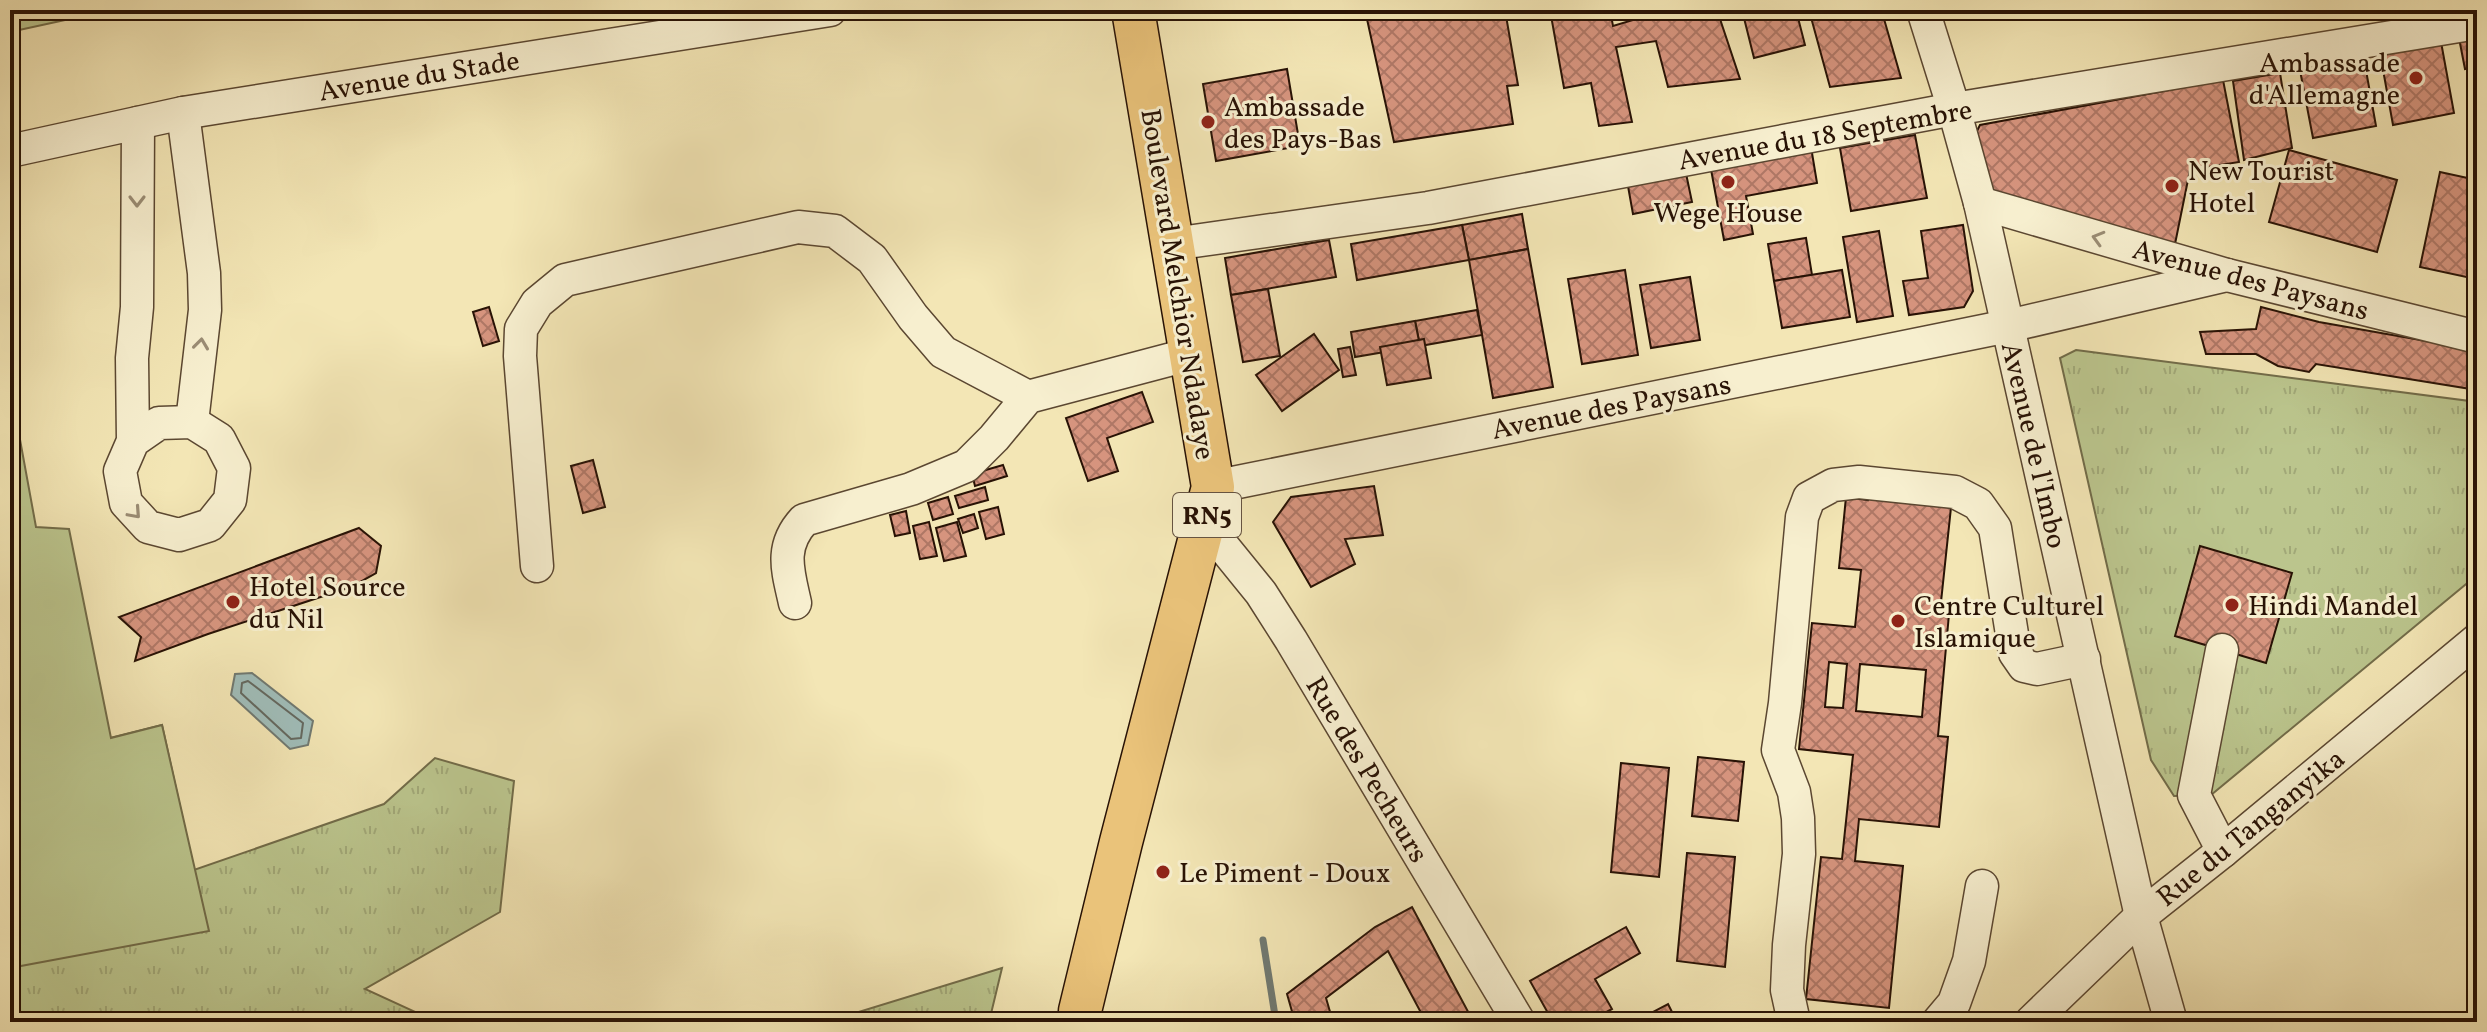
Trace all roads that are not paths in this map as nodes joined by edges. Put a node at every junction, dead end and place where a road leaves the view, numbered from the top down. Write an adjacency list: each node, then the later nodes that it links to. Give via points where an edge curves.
1 (830, 10): 6 (street, Avenue du Stade)
2 (1133, 10): 10 (main road, Boulevard Melchior Ndadaye / RN5)
3 (1923, 10): 5 (street, Avenue de l'Imbo)
4 (2477, 23): 5 (street, Avenue du 18 Septembre)
5 (1954, 109): 9 (street, Avenue de l'Imbo); 10 (street, Avenue du 18 Septembre, via 1428,208)
6 (183, 113): 7 (street, Avenue du Stade); 16 (street, one-way to 6, via 205,285)
7 (138, 123): 8 (street, Avenue du Stade); 17 (street, one-way to 17)
8 (10, 151)
9 (1980, 203): 11 (street, Avenue des Paysans, one-way to 9); 12 (street, Avenue de l'Imbo)
10 (1173, 244): 14 (main road, Boulevard Melchior Ndadaye / RN5)
11 (2227, 275): 12 (street, Avenue des Paysans); 13 (street, Avenue des Paysans)
12 (2008, 326): 18 (street, Avenue des Paysans); 23 (street, Avenue de l'Imbo)
13 (2477, 337)
14 (1191, 354): 15 (street); 18 (main road, Boulevard Melchior Ndadaye / RN5)
15 (1028, 397): 19 (street, via 943,352 872,259 835,231 798,227 565,280 537,303 521,329); 20 (street, via 966,466 911,489 804,520 792,532 786,561)
16 (192, 422): 17 (street, via 159,423); 17 (street, one-way to 16, via 120,471 126,503 148,527 179,535 210,525 230,500 234,468 219,439)
17 (133, 441)
18 (1209, 506): 27 (main road, Boulevard Melchior Ndadaye / RN5); 28 (street, Rue des Pecheurs)
19 (537, 566)
20 (795, 603)
21 (2477, 640): 24 (street, Rue du Tanganyika)
22 (2222, 650): 24 (street, via 2194,795)
23 (2084, 659): 26 (street, Avenue de l'Imbo); 29 (street, via 2037,669 2024,666 2015,653 1995,528 1978,504 1955,492 1859,482 1833,485 1809,498 1802,517 1778,750 1798,818 1787,990)
24 (2223, 851): 26 (street, Rue du Tanganyika)
25 (1982, 886): 30 (street, via 1969,961 1954,1003)
26 (2141, 916): 31 (street, Rue du Tanganyika); 32 (street, Avenue de l'Imbo)
27 (1078, 1018)
28 (1515, 1020)
29 (1794, 1022)
30 (1938, 1022)
31 (2031, 1022)
32 (2171, 1022)

